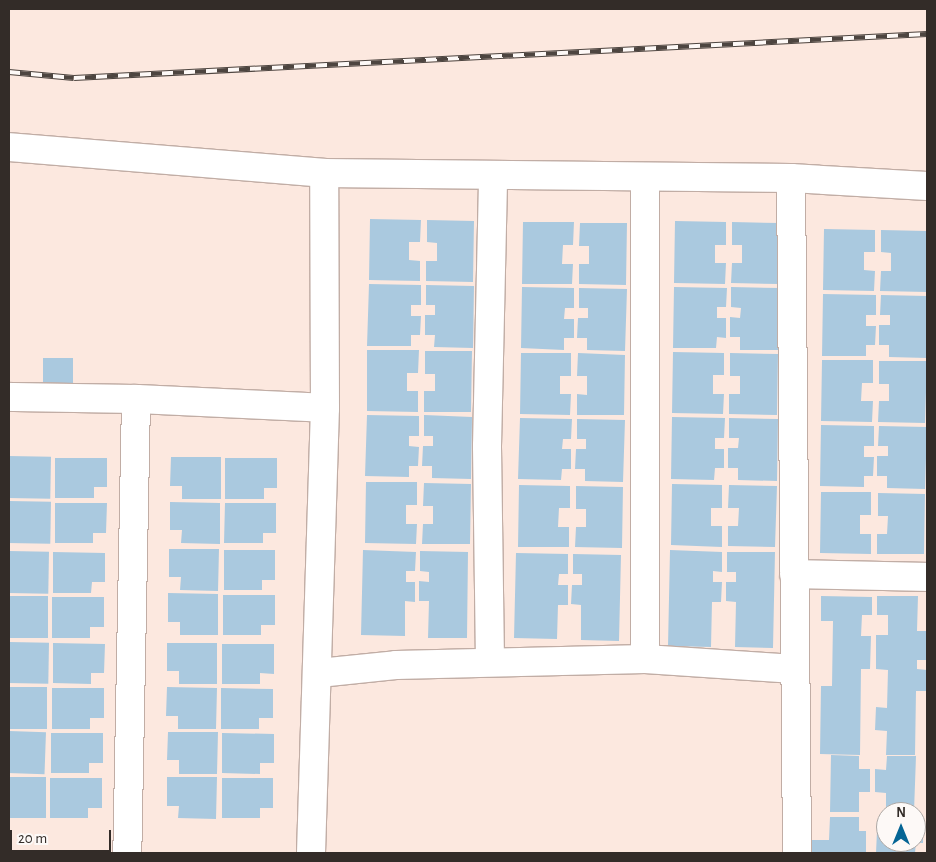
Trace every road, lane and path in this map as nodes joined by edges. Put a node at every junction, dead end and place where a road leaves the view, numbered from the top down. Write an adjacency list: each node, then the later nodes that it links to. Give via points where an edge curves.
1 (9, 147): 2 (street)
2 (324, 173): 3 (street); 9 (street)
3 (493, 176): 4 (street); 13 (street, via 487,446)
4 (645, 178): 5 (street); 12 (street)
5 (791, 178): 6 (street); 10 (street)
6 (927, 186)
7 (9, 397): 8 (street)
8 (136, 399): 9 (street); 16 (street)
9 (325, 408): 15 (street)
10 (794, 574): 11 (street); 14 (street)
11 (927, 577)
12 (645, 659): 13 (street); 14 (street)
13 (490, 662): 15 (street, via 396,665)
14 (795, 669): 18 (street)
15 (319, 673): 17 (street)
16 (127, 853)
17 (311, 853)
18 (797, 853)

